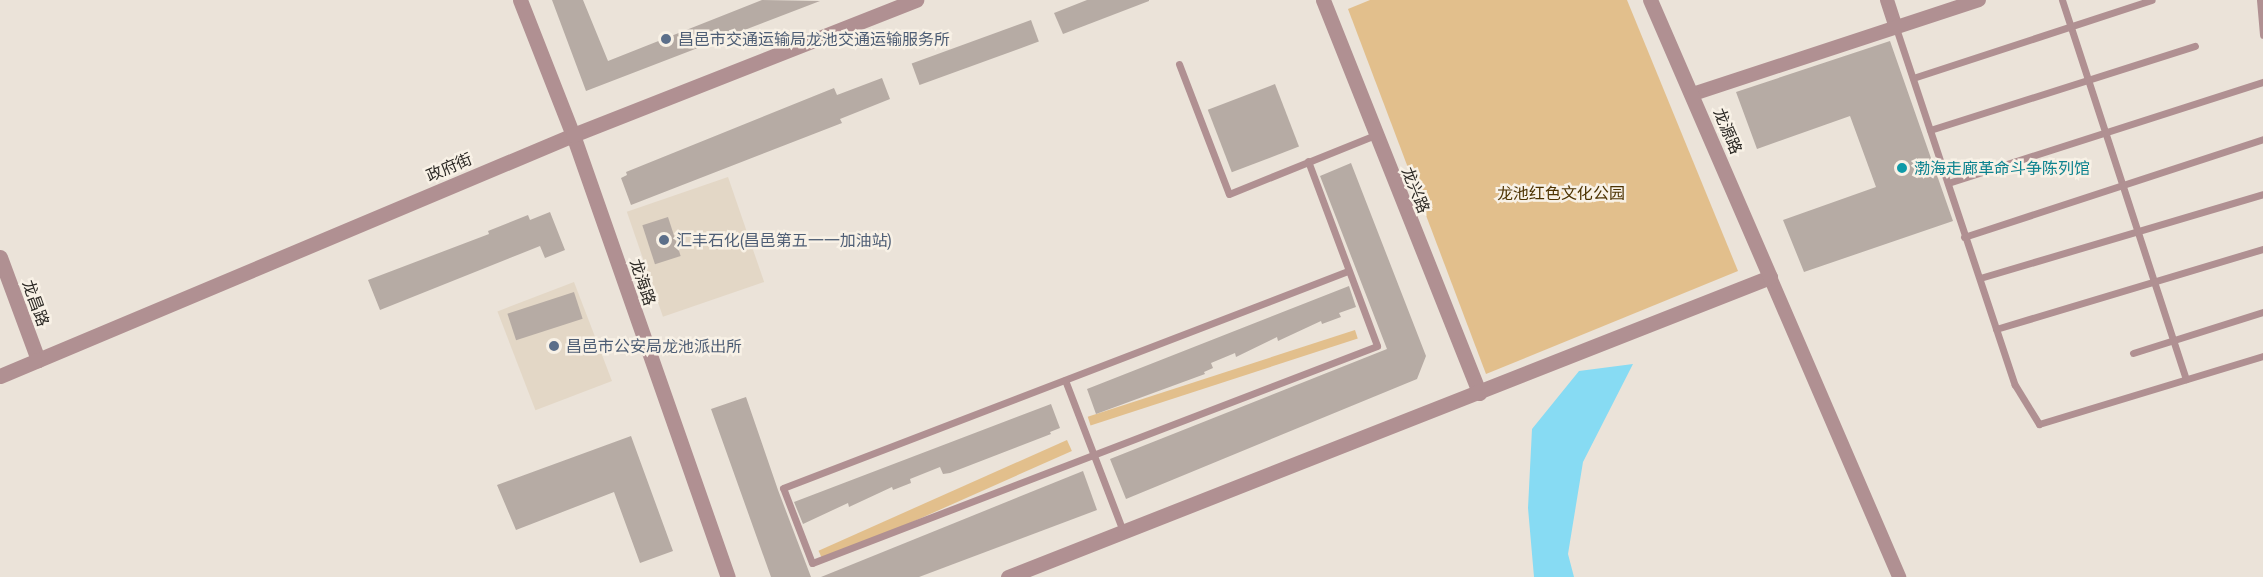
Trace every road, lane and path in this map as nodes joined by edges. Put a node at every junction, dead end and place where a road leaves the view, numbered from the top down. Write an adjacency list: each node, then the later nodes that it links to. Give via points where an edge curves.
1 (520, 0): 21 (street, 龙海路)
2 (916, 0): 21 (street, 政府街)
3 (1323, 0): 22 (street, 龙兴路)
4 (1650, 0): 18 (street, 龙源路)
5 (1887, 0): 11 (street)
6 (1979, 0): 11 (street)
7 (2062, 0): 10 (lane)
8 (2152, 0): 10 (lane)
9 (2260, 0): 12 (lane)
10 (2071, 27): 15 (lane); 16 (lane)
11 (1896, 28): 15 (lane); 18 (street)
12 (2263, 35)
13 (2195, 46): 16 (lane)
14 (1179, 64): 24 (lane, via 1229,194)
15 (1913, 78): 19 (lane)
16 (2088, 80): 19 (lane); 20 (lane)
17 (2263, 82): 20 (lane)
18 (1693, 94): 33 (street, 龙源路)
19 (1930, 130): 25 (lane)
20 (2105, 132): 25 (lane); 26 (lane)
21 (573, 135): 41 (street, 政府街); 48 (street, 龙海路)
22 (1375, 135): 24 (lane); 45 (street, 龙兴路)
23 (2263, 139): 26 (lane)
24 (1308, 161): 32 (lane)
25 (1948, 183): 29 (lane)
26 (2123, 185): 28 (lane); 29 (lane)
27 (2263, 194): 28 (lane)
28 (2138, 231): 34 (lane); 35 (lane)
29 (1964, 237): 34 (lane)
30 (2263, 249): 35 (lane)
31 (0, 257): 41 (street, 龙昌路)
32 (1348, 270): 44 (lane); 46 (lane, via 1377,346)
33 (1770, 277): 45 (street); 50 (street)
34 (1980, 278): 37 (lane)
35 (2154, 282): 37 (lane); 38 (lane)
36 (2263, 312): 38 (lane)
37 (1996, 328): 43 (lane, via 2015,385 2039,424)
38 (2173, 340): 39 (lane); 43 (lane)
39 (2133, 353)
40 (2263, 356): 43 (lane)
41 (38, 360): 42 (street, 政府街)
42 (0, 376)
43 (2186, 379)
44 (1065, 380): 46 (lane); 46 (lane, via 783,488 812,563)
45 (1479, 393): 47 (street)
46 (1094, 454): 47 (lane)
47 (1124, 532): 49 (street)
48 (728, 577)
49 (1008, 577)
50 (1899, 577)

